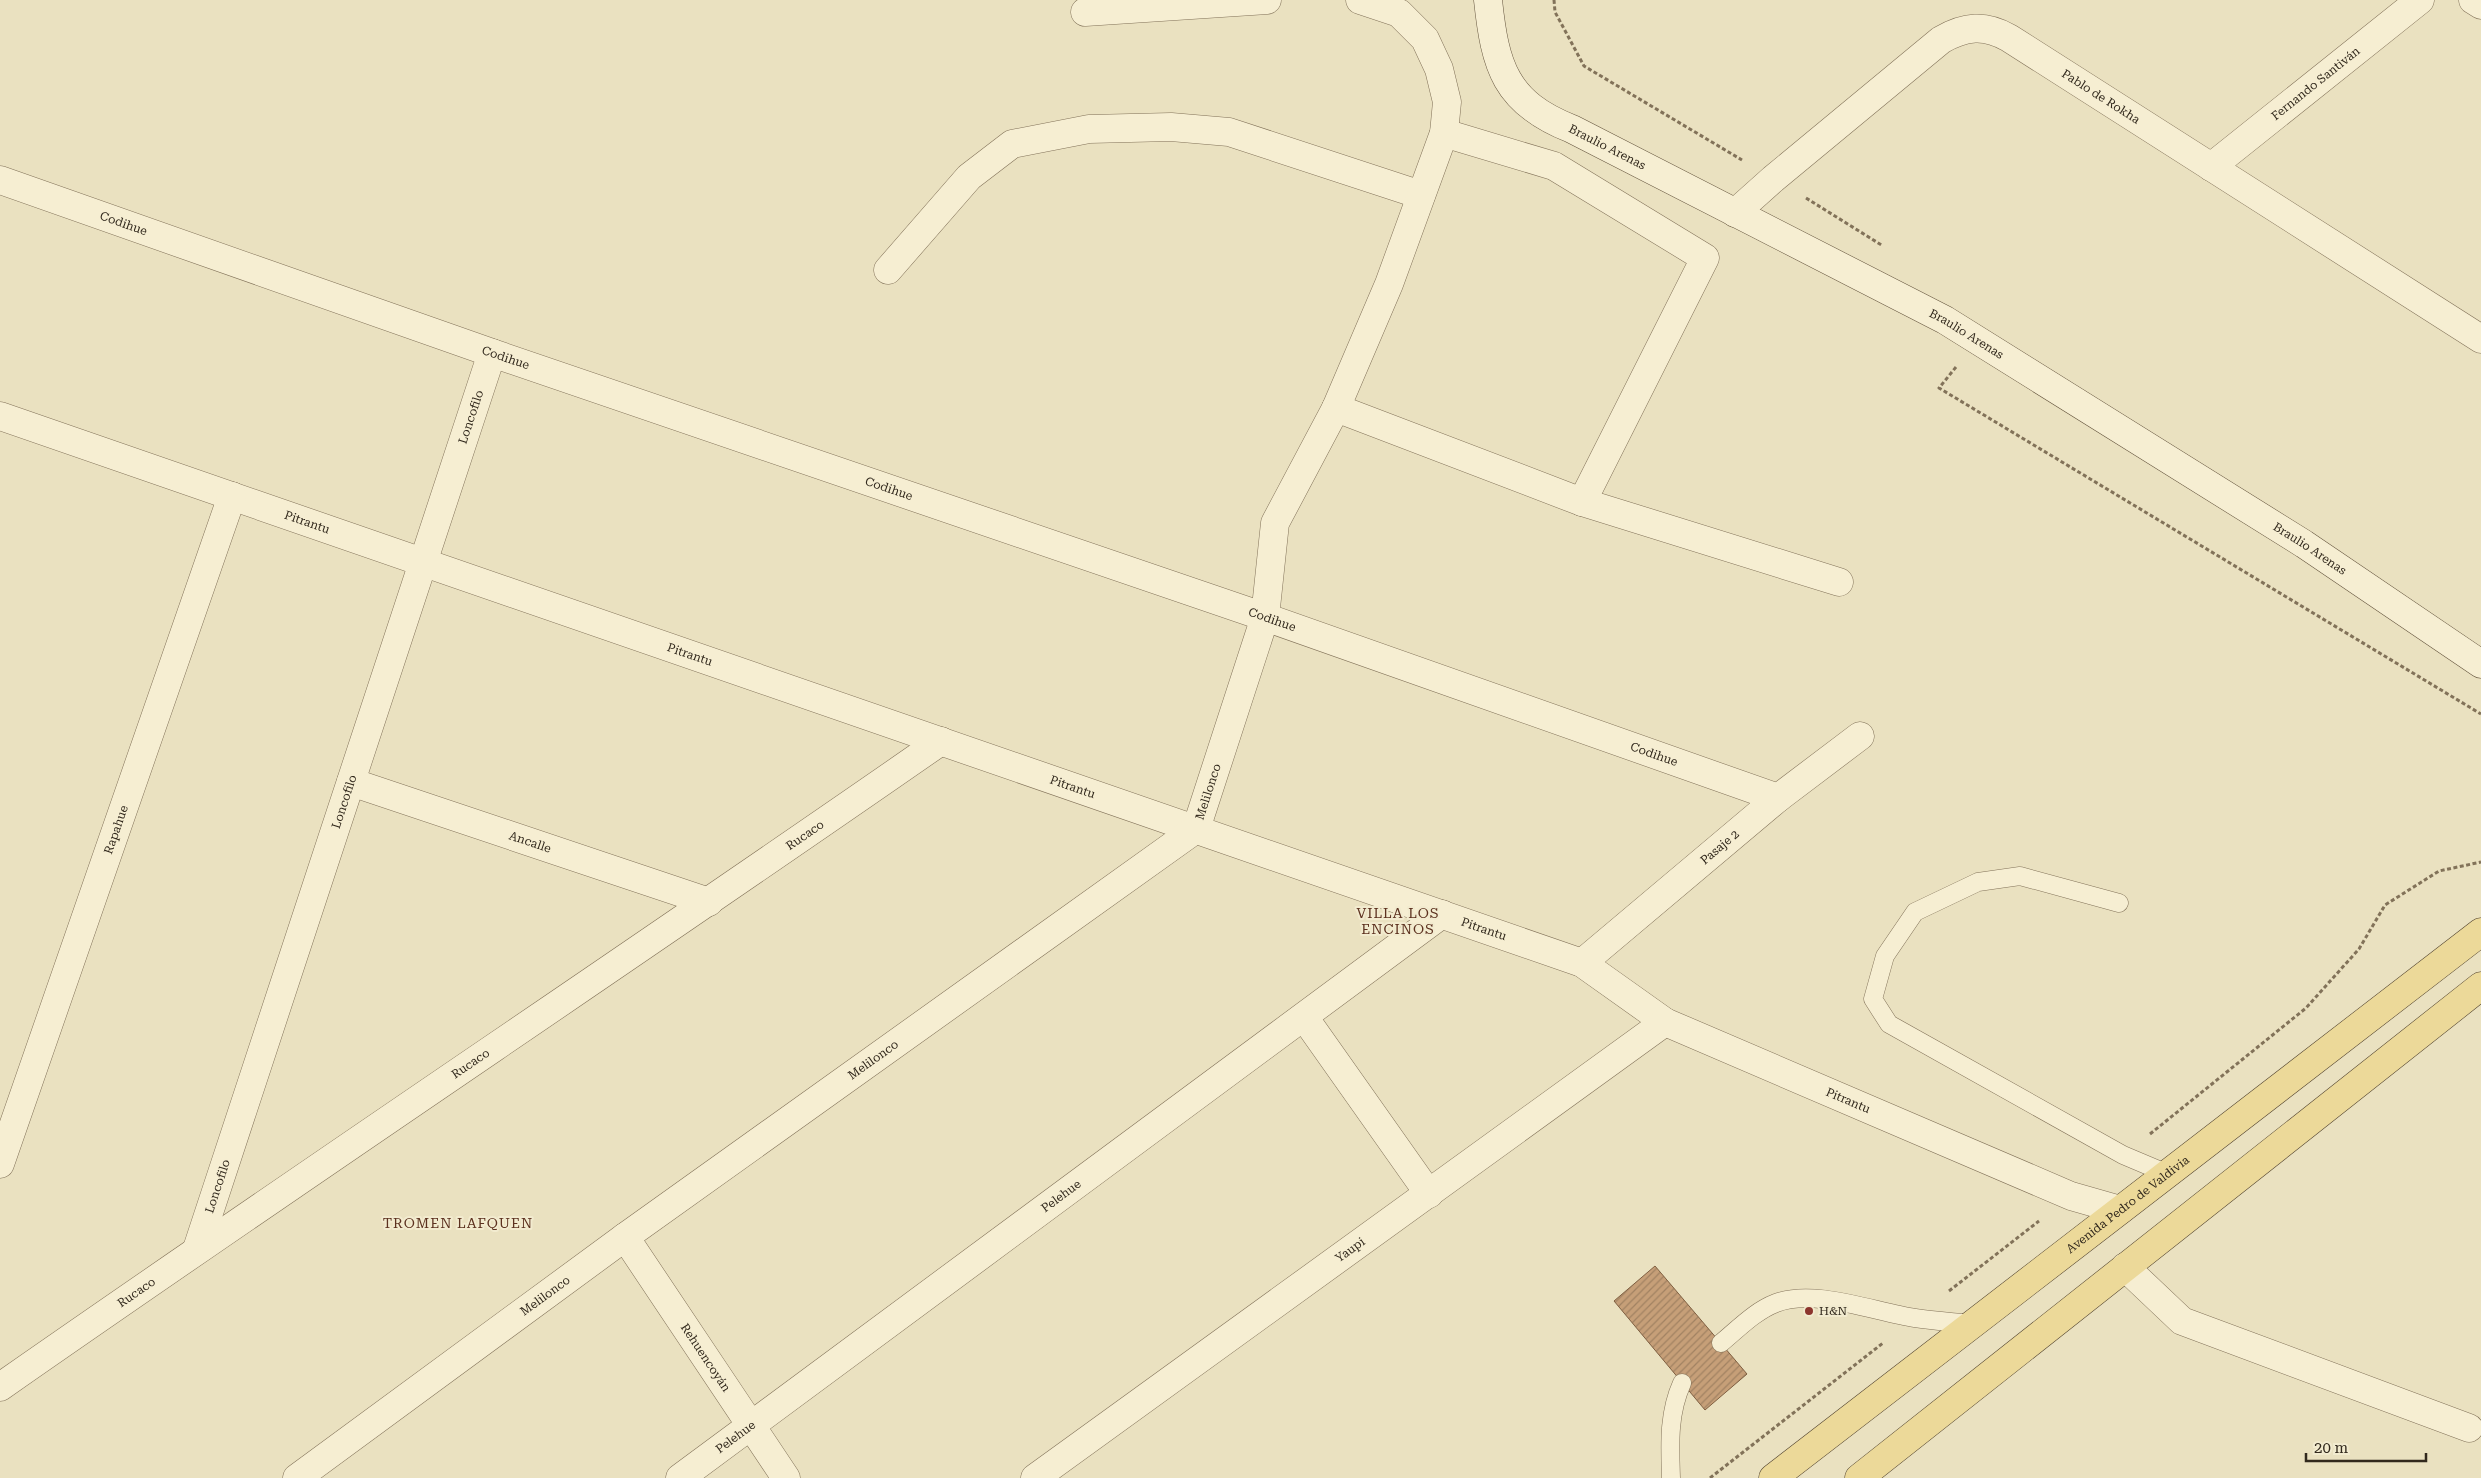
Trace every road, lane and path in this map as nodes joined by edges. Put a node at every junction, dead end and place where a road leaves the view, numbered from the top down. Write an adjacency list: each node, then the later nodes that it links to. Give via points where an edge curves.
1 (1267, 0): 7 (street)
2 (1360, 0): 8 (street, via 1399,12 1424,39 1439,69 1447,102)
3 (1488, 0): 12 (street, Braulio Arenas, via 1497,59 1516,92 1532,108 1550,121 1572,129)
4 (2420, 0): 9 (street, Fernando Santiván)
5 (2473, 0): 6 (street)
6 (2481, 5)
7 (1085, 12)
8 (1444, 133): 11 (street); 19 (street, via 1554,166 1705,258)
9 (2212, 167): 12 (street, Pablo de Rokha, via 2009,38 1989,28 1972,27 1941,40); 14 (street, Pablo de Rokha)
10 (0, 180): 15 (street, Codihue)
11 (1422, 194): 13 (street, via 1230,132 1171,127 1088,129 1012,144 969,177); 16 (street, via 1389,284)
12 (1736, 213): 23 (street, Braulio Arenas, via 1945,320 2304,544)
13 (888, 270)
14 (2481, 339)
15 (492, 353): 20 (street, Loncofilo); 22 (street, Codihue)
16 (1336, 408): 19 (street); 22 (street, Melilonco, via 1275,523)
17 (1, 421): 18 (street, Pitrantu)
18 (232, 496): 20 (street, Pitrantu); 37 (street, Rapahue)
19 (1582, 502): 21 (street)
20 (424, 562): 25 (street, Pitrantu); 26 (street, Loncofilo)
21 (1839, 582)
22 (1265, 617): 27 (street, Codihue); 28 (street, Melilonco)
23 (2481, 664)
24 (1860, 736): 27 (street, Pasaje 2)
25 (941, 741): 28 (street, Pitrantu); 29 (street, Rucaco)
26 (351, 782): 29 (street, Ancalle); 42 (street, Loncofilo)
27 (1778, 798): 33 (street, Pasaje 2)
28 (1196, 829): 31 (street, Pitrantu); 41 (street, Melilonco)
29 (709, 902): 42 (street, Rucaco)
30 (2119, 903): 38 (lane, via 2020,876 1978,882 1914,912 1885,956 1874,999 1889,1024 2123,1155)
31 (1442, 914): 33 (street, Pitrantu); 35 (street, Pelehue)
32 (2481, 932): 38 (main road, Avenida Pedro de Valdivia)
33 (1582, 963): 36 (street, Pitrantu)
34 (2481, 986): 43 (main road)
35 (1304, 1017): 39 (street); 48 (street, Pelehue)
36 (1665, 1022): 39 (street, Yaupi); 40 (street, Pitrantu, via 2071,1196)
37 (0, 1164)
38 (2168, 1174): 40 (main road, Avenida Pedro de Valdivia)
39 (1429, 1194): 53 (street, Yaupi)
40 (2120, 1210): 44 (main road, Avenida Pedro de Valdivia)
41 (625, 1237): 48 (street, Rehuencoyán); 50 (street, Melilonco)
42 (197, 1249): 47 (street, Rucaco)
43 (2125, 1267): 49 (street, via 2182,1321); 56 (main road)
44 (1972, 1324): 45 (lane, via 1915,1318 1816,1298 1796,1298 1758,1312); 55 (main road, Avenida Pedro de Valdivia)
45 (1721, 1343)
46 (1682, 1383): 54 (lane, via 1673,1407 1670,1429)
47 (0, 1387)
48 (750, 1426): 51 (street, Pelehue); 52 (street, Rehuencoyán)
49 (2469, 1428)
50 (297, 1478)
51 (680, 1478)
52 (786, 1478)
53 (1035, 1478)
54 (1671, 1478)
55 (1773, 1478)
56 (1858, 1478)

